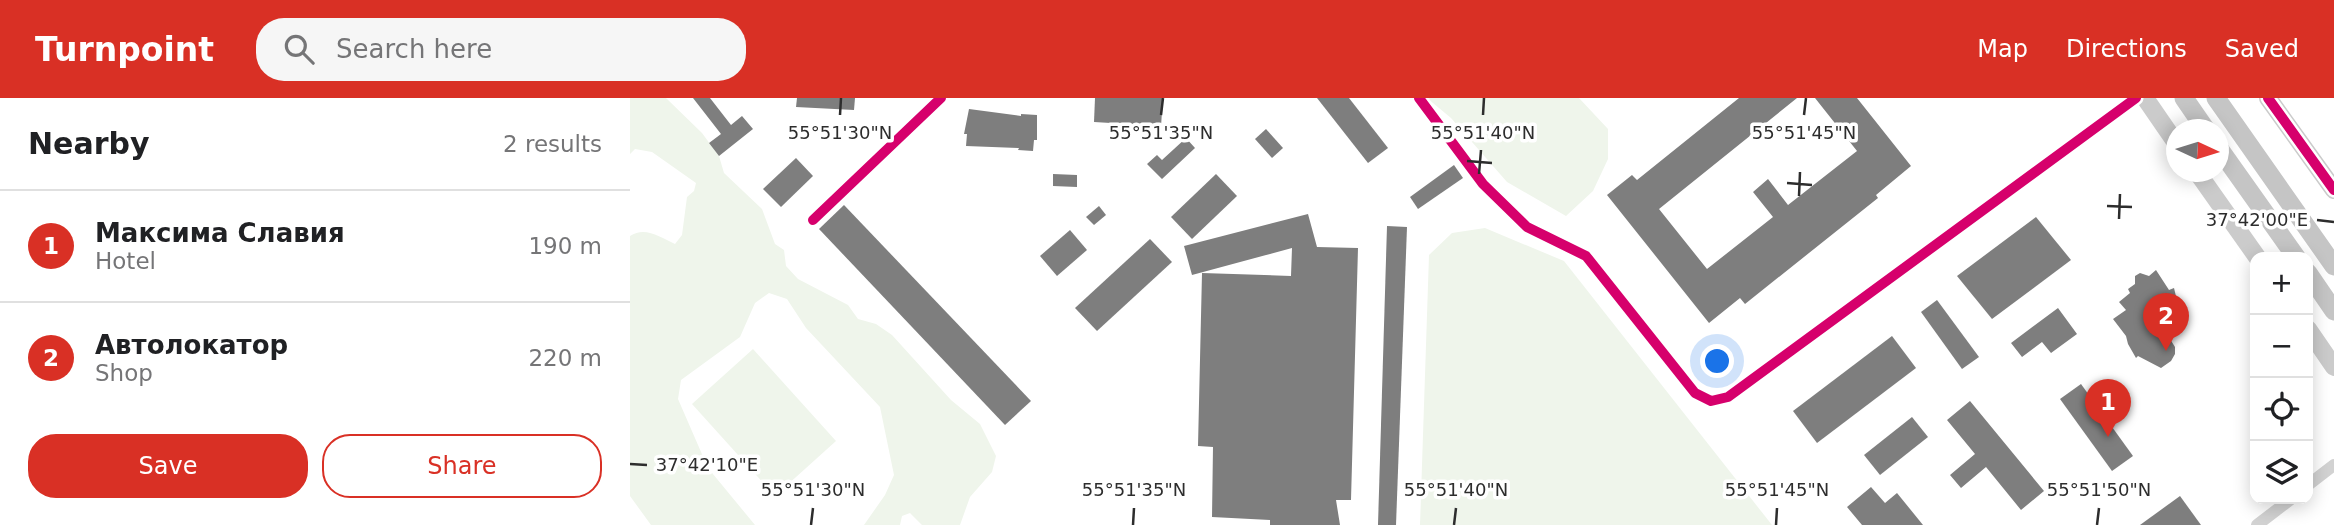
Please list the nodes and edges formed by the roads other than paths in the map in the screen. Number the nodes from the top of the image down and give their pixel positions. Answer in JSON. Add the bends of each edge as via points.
{"nodes":[{"id":1,"x":941,"y":98,"type":"edge"},
{"id":2,"x":1419,"y":98,"type":"edge"},
{"id":3,"x":2136,"y":98,"type":"edge"},
{"id":4,"x":2145,"y":98,"type":"edge"},
{"id":5,"x":2184,"y":98,"type":"edge"},
{"id":6,"x":2216,"y":98,"type":"edge"},
{"id":7,"x":2268,"y":98,"type":"edge"},
{"id":8,"x":2198,"y":119,"type":"edge"},
{"id":9,"x":2166,"y":128,"type":"edge"},
{"id":10,"x":2229,"y":163,"type":"edge"},
{"id":11,"x":2204,"y":182,"type":"edge"},
{"id":12,"x":2334,"y":190,"type":"edge"},
{"id":13,"x":813,"y":220,"type":"dead end"},
{"id":14,"x":2253,"y":252,"type":"edge"},
{"id":15,"x":2292,"y":252,"type":"edge"},
{"id":16,"x":2334,"y":266,"type":"edge"},
{"id":17,"x":2313,"y":280,"type":"edge"},
{"id":18,"x":2334,"y":311,"type":"edge"},
{"id":19,"x":2313,"y":336,"type":"edge"},
{"id":20,"x":2334,"y":367,"type":"edge"},
{"id":21,"x":2334,"y":465,"type":"edge"},
{"id":22,"x":2313,"y":481,"type":"edge"},
{"id":23,"x":2284,"y":504,"type":"edge"},
{"id":24,"x":2257,"y":525,"type":"edge"}],
"edges":[{"from":1,"to":13,"type":"street"},
{"from":2,"to":3,"type":"street","via":[[1483,184],[1527,227],[1587,256],[1695,393],[1711,401],[1728,397]]},
{"from":4,"to":9,"type":"street"},
{"from":5,"to":8,"type":"main road"},
{"from":6,"to":16,"type":"main road"},
{"from":7,"to":12,"type":"street"},
{"from":10,"to":15,"type":"main road"},
{"from":11,"to":14,"type":"street"},
{"from":17,"to":18,"type":"main road"},
{"from":19,"to":20,"type":"street"},
{"from":21,"to":22,"type":"street"},
{"from":23,"to":24,"type":"street"}]}
